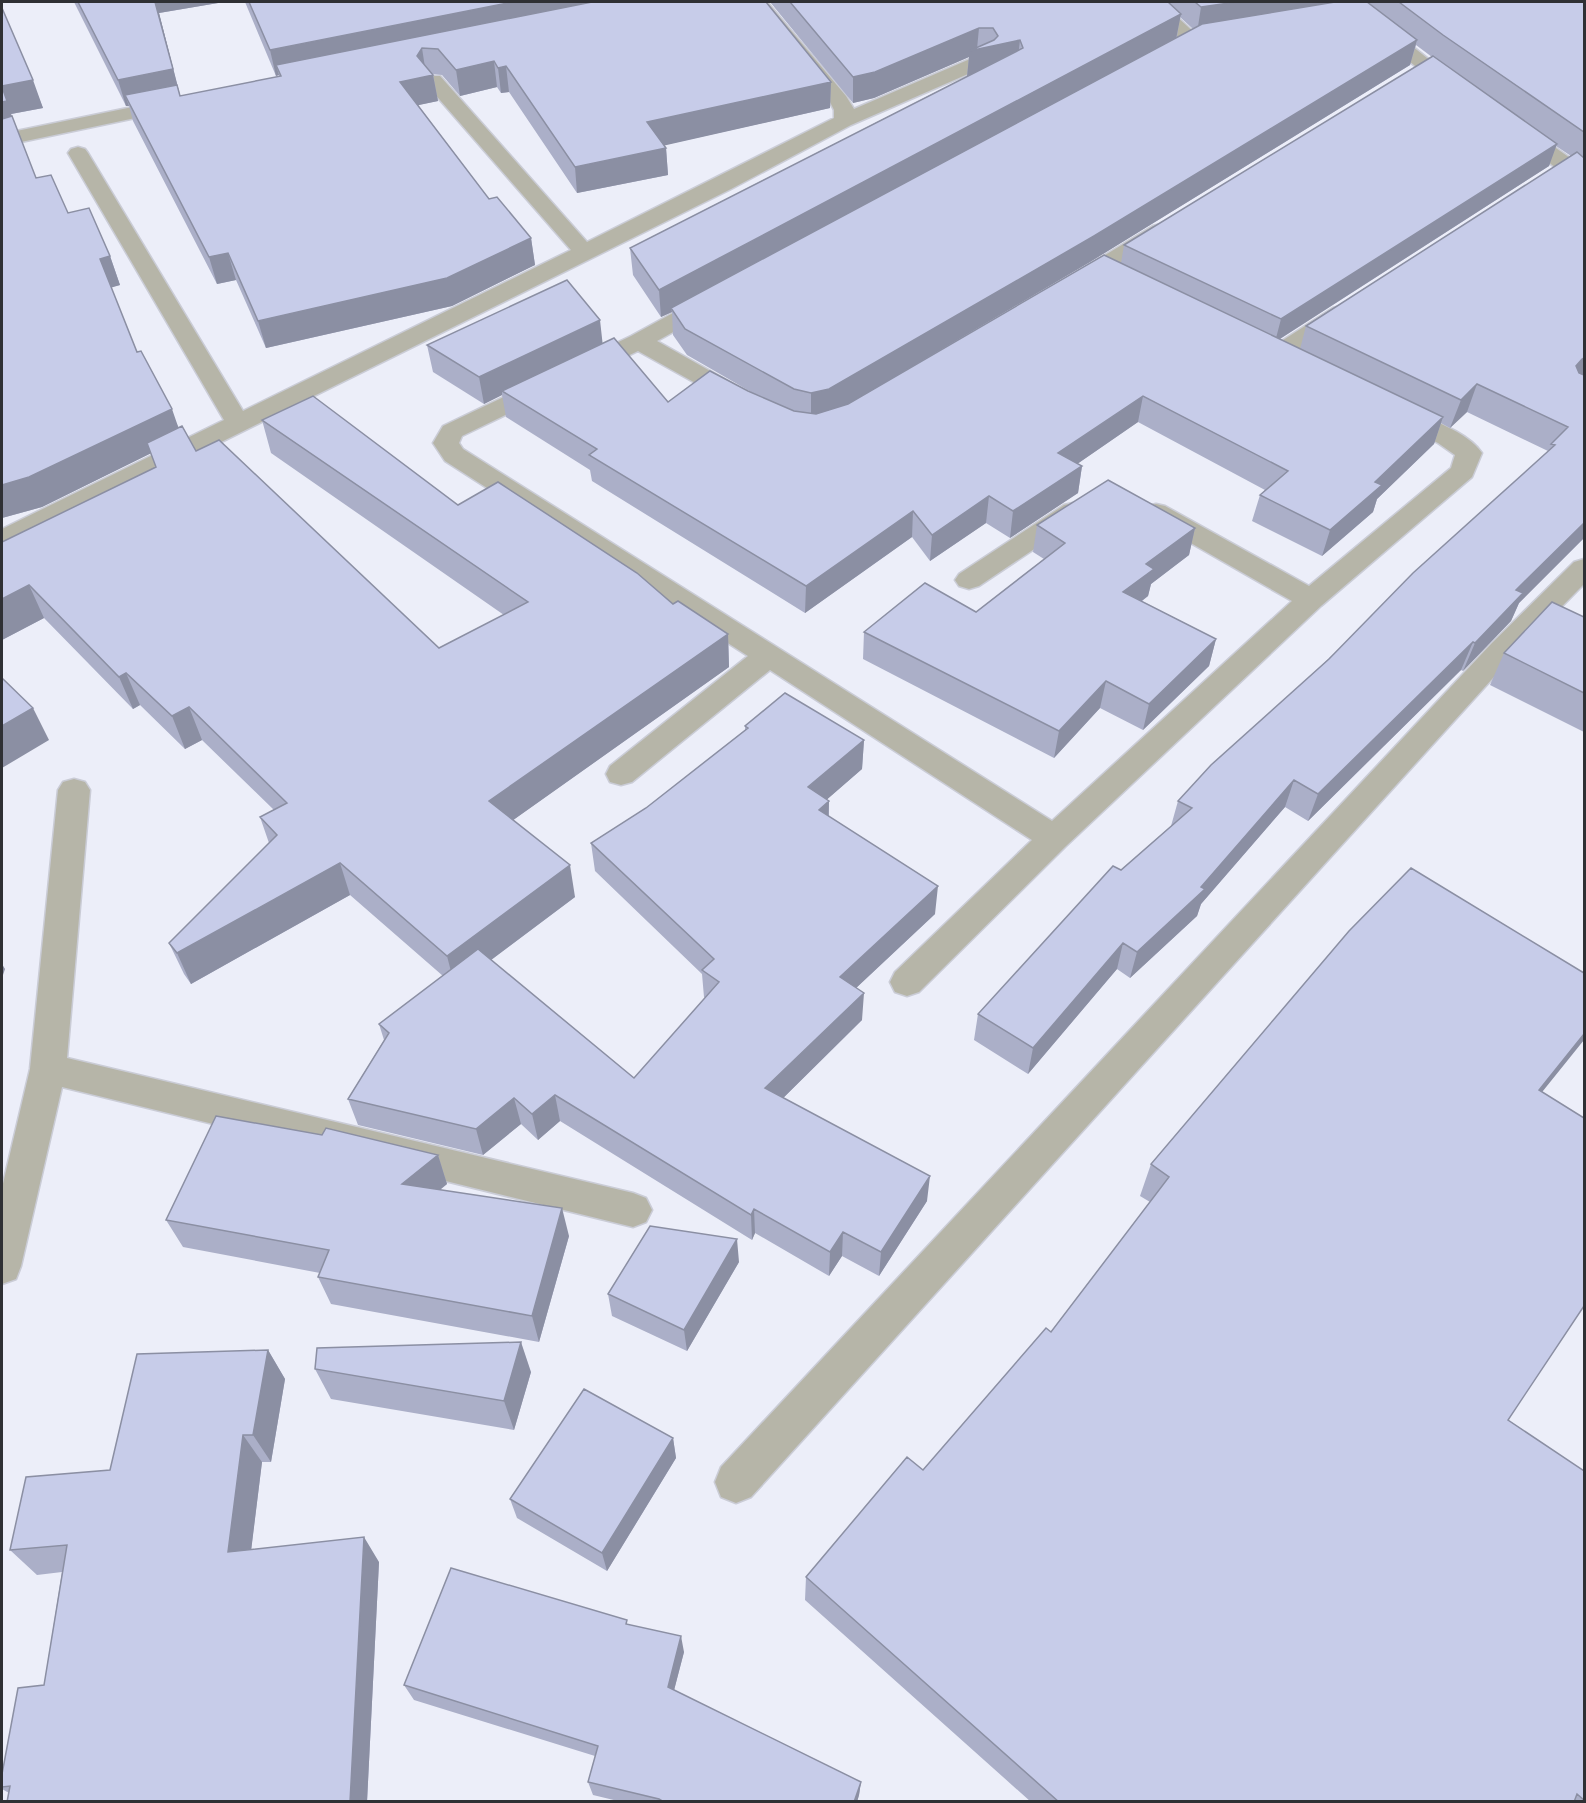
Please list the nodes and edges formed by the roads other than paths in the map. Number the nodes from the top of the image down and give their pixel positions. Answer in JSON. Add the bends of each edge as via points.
{"nodes":[{"id":1,"x":758,"y":2,"type":"edge"},
{"id":2,"x":1151,"y":2,"type":"edge"},
{"id":3,"x":1348,"y":10,"type":"edge"},
{"id":4,"x":1215,"y":37,"type":"edge"},
{"id":5,"x":1192,"y":40,"type":"junction"},
{"id":6,"x":984,"y":60,"type":"edge"},
{"id":7,"x":1427,"y":66,"type":"junction"},
{"id":8,"x":1140,"y":69,"type":"edge"},
{"id":9,"x":1407,"y":79,"type":"edge"},
{"id":10,"x":1446,"y":79,"type":"edge"},
{"id":11,"x":433,"y":81,"type":"dead end"},
{"id":12,"x":200,"y":99,"type":"edge"},
{"id":13,"x":1501,"y":118,"type":"edge"},
{"id":14,"x":844,"y":121,"type":"junction"},
{"id":15,"x":2,"y":141,"type":"edge"},
{"id":16,"x":78,"y":153,"type":"dead end"},
{"id":17,"x":1576,"y":172,"type":"edge"},
{"id":18,"x":1548,"y":179,"type":"edge"},
{"id":19,"x":1179,"y":220,"type":"edge"},
{"id":20,"x":584,"y":252,"type":"junction"},
{"id":21,"x":1099,"y":269,"type":"junction"},
{"id":22,"x":1130,"y":284,"type":"edge"},
{"id":23,"x":733,"y":290,"type":"edge"},
{"id":24,"x":1059,"y":293,"type":"edge"},
{"id":25,"x":1362,"y":299,"type":"edge"},
{"id":26,"x":639,"y":341,"type":"junction"},
{"id":27,"x":1275,"y":356,"type":"edge"},
{"id":28,"x":1372,"y":402,"type":"edge"},
{"id":29,"x":764,"y":411,"type":"edge"},
{"id":30,"x":238,"y":423,"type":"junction"},
{"id":31,"x":1098,"y":498,"type":"edge"},
{"id":32,"x":1131,"y":500,"type":"edge"},
{"id":33,"x":2,"y":540,"type":"edge"},
{"id":34,"x":1584,"y":568,"type":"edge"},
{"id":35,"x":969,"y":580,"type":"dead end"},
{"id":36,"x":1311,"y":599,"type":"junction"},
{"id":37,"x":768,"y":656,"type":"junction"},
{"id":38,"x":621,"y":774,"type":"dead end"},
{"id":39,"x":74,"y":790,"type":"dead end"},
{"id":40,"x":1054,"y":838,"type":"junction"},
{"id":41,"x":906,"y":982,"type":"dead end"},
{"id":42,"x":48,"y":1069,"type":"junction"},
{"id":43,"x":633,"y":1210,"type":"dead end"},
{"id":44,"x":2,"y":1266,"type":"edge"},
{"id":45,"x":736,"y":1482,"type":"dead end"}],
"edges":[{"from":1,"to":14,"type":"street","via":[[839,100]]},
{"from":2,"to":5,"type":"street"},
{"from":3,"to":7,"type":"street"},
{"from":4,"to":5,"type":"street"},
{"from":5,"to":8,"type":"street"},
{"from":6,"to":14,"type":"street"},
{"from":7,"to":9,"type":"street"},
{"from":7,"to":10,"type":"street"},
{"from":11,"to":20,"type":"street"},
{"from":12,"to":15,"type":"street"},
{"from":13,"to":17,"type":"street"},
{"from":14,"to":20,"type":"street"},
{"from":16,"to":30,"type":"street"},
{"from":17,"to":18,"type":"street"},
{"from":19,"to":21,"type":"street"},
{"from":20,"to":30,"type":"street"},
{"from":21,"to":22,"type":"street"},
{"from":21,"to":24,"type":"street"},
{"from":23,"to":26,"type":"street"},
{"from":25,"to":27,"type":"street"},
{"from":26,"to":29,"type":"street"},
{"from":26,"to":37,"type":"street","via":[[452,431],[446,443],[454,454]]},
{"from":28,"to":36,"type":"street","via":[[1448,438],[1469,453],[1463,471]]},
{"from":30,"to":33,"type":"street"},
{"from":31,"to":35,"type":"street","via":[[1089,500]]},
{"from":32,"to":36,"type":"street"},
{"from":34,"to":45,"type":"street","via":[[1494,659]]},
{"from":36,"to":40,"type":"street"},
{"from":37,"to":38,"type":"street"},
{"from":37,"to":40,"type":"street"},
{"from":39,"to":42,"type":"street"},
{"from":40,"to":41,"type":"street"},
{"from":42,"to":43,"type":"street"},
{"from":42,"to":44,"type":"street"}]}
